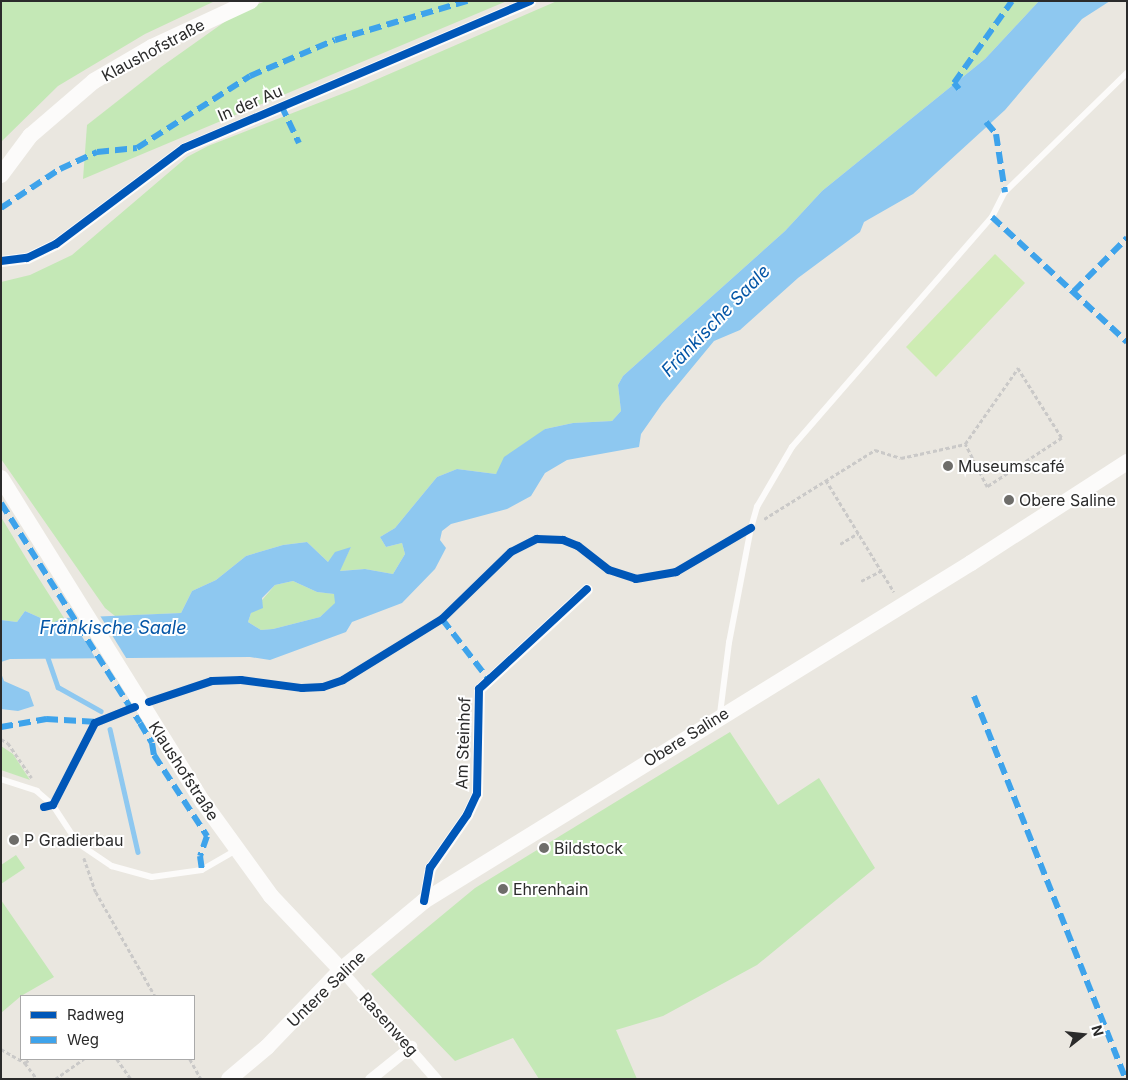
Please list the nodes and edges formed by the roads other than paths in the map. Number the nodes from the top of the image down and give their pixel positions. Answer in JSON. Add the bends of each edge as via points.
{"nodes":[{"id":1,"x":251,"y":1,"type":"edge"},
{"id":2,"x":530,"y":1,"type":"edge"},
{"id":3,"x":1127,"y":73,"type":"edge"},
{"id":4,"x":1,"y":175,"type":"edge"},
{"id":5,"x":1,"y":261,"type":"edge"},
{"id":6,"x":1127,"y":462,"type":"edge"},
{"id":7,"x":1,"y":478,"type":"edge"},
{"id":8,"x":587,"y":589,"type":"dead end"},
{"id":9,"x":720,"y":716,"type":"junction"},
{"id":10,"x":1,"y":779,"type":"edge"},
{"id":11,"x":236,"y":850,"type":"junction"},
{"id":12,"x":424,"y":901,"type":"junction"},
{"id":13,"x":341,"y":970,"type":"junction"},
{"id":14,"x":410,"y":1046,"type":"junction"},
{"id":15,"x":229,"y":1079,"type":"edge"},
{"id":16,"x":370,"y":1079,"type":"edge"},
{"id":17,"x":436,"y":1079,"type":"edge"}],
"edges":[{"from":1,"to":4,"type":"main road","name":"Klaushofstraße","via":[[152,47],[94,81],[30,136]]},
{"from":2,"to":5,"type":"street","name":"In der Au","via":[[184,148],[56,244],[27,258]]},
{"from":3,"to":9,"type":"lane","via":[[1005,192],[992,217],[794,444],[757,507],[750,528],[729,643]]},
{"from":6,"to":9,"type":"main road","name":"Obere Saline"},
{"from":7,"to":11,"type":"main road","name":"Klaushofstraße","via":[[153,724]]},
{"from":8,"to":12,"type":"street","name":"Am Steinhof","via":[[479,689],[476,794],[467,815],[430,868]]},
{"from":9,"to":12,"type":"main road","name":"Obere Saline"},
{"from":10,"to":11,"type":"lane","via":[[37,791],[53,804],[78,843],[112,866],[152,877],[202,870]]},
{"from":11,"to":13,"type":"main road","name":"Klaushofstraße","via":[[271,896]]},
{"from":12,"to":13,"type":"main road","name":"Untere Saline"},
{"from":13,"to":14,"type":"street","name":"Rasenweg"},
{"from":13,"to":15,"type":"main road","name":"Untere Saline","via":[[267,1047]]},
{"from":14,"to":16,"type":"street"},
{"from":14,"to":17,"type":"street","name":"Rasenweg"}]}
